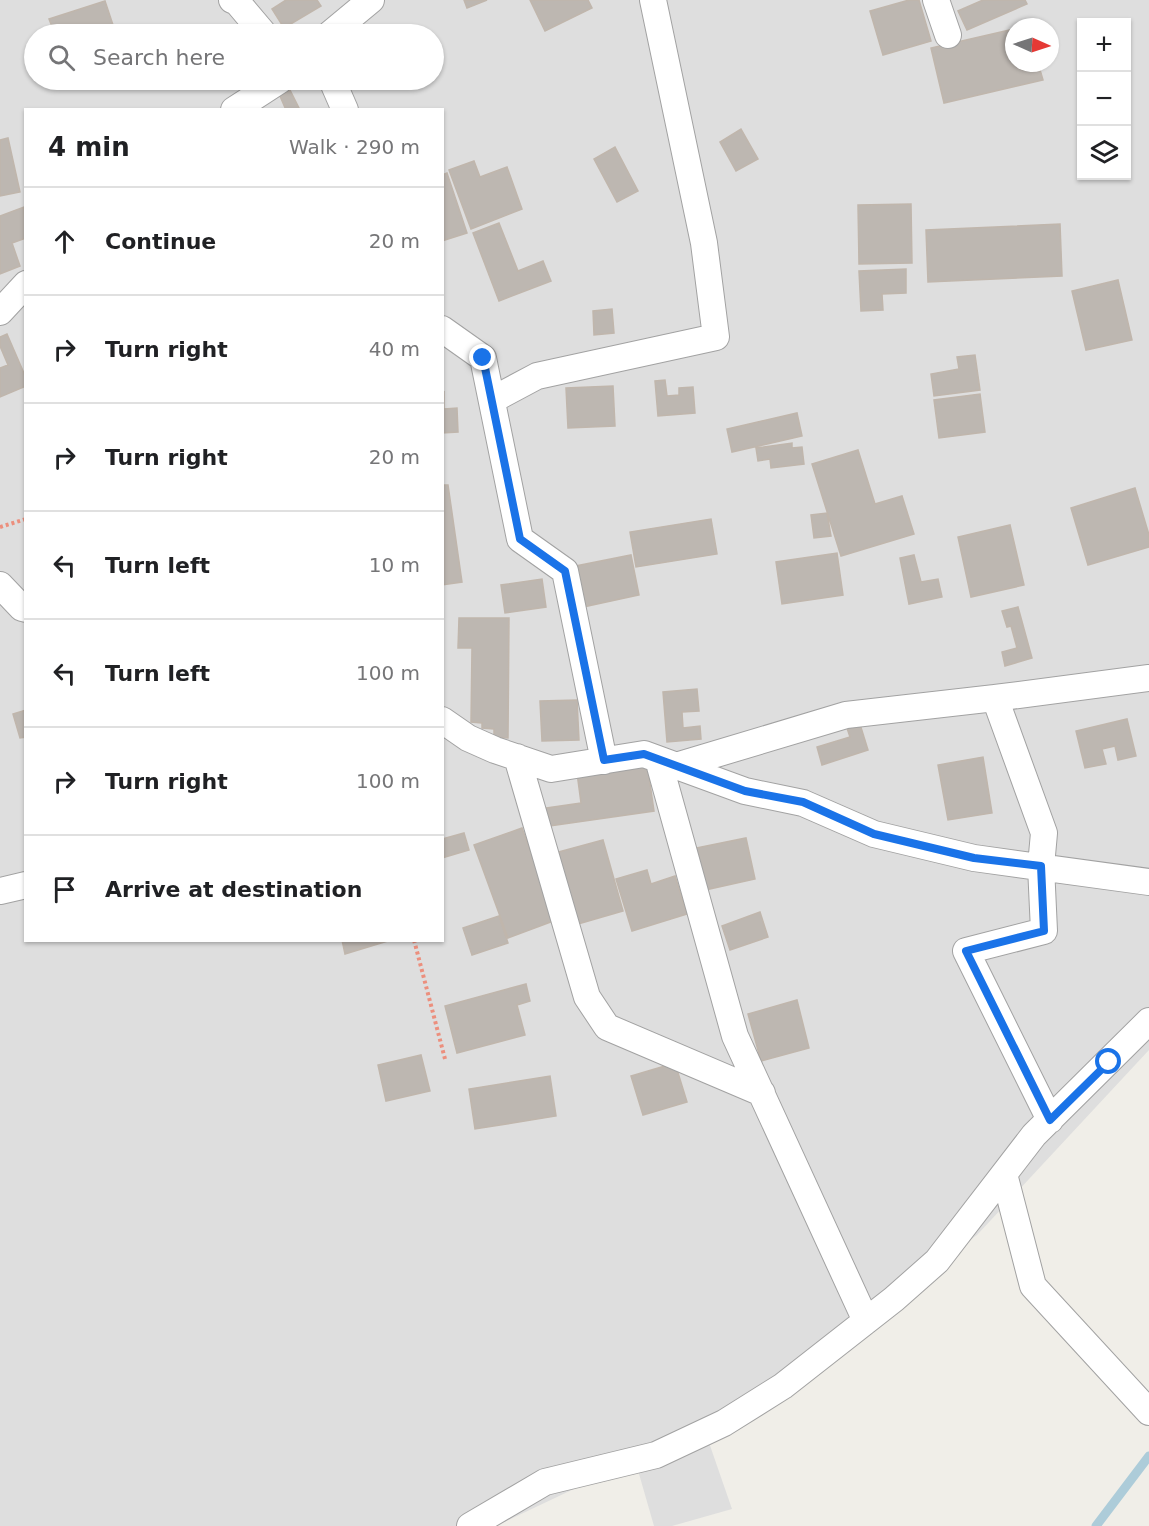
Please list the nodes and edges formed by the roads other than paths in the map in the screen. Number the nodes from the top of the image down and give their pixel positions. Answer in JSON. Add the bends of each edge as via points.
{"nodes":[{"id":1,"x":653,"y":0,"type":"edge"},
{"id":2,"x":936,"y":0,"type":"edge"},
{"id":3,"x":235,"y":1,"type":"edge"},
{"id":4,"x":360,"y":4,"type":"edge"},
{"id":5,"x":255,"y":24,"type":"edge"},
{"id":6,"x":340,"y":24,"type":"edge"},
{"id":7,"x":948,"y":35,"type":"dead end"},
{"id":8,"x":265,"y":90,"type":"edge"},
{"id":9,"x":336,"y":90,"type":"edge"},
{"id":10,"x":237,"y":108,"type":"edge"},
{"id":11,"x":344,"y":108,"type":"edge"},
{"id":12,"x":24,"y":286,"type":"edge"},
{"id":13,"x":0,"y":312,"type":"edge"},
{"id":14,"x":444,"y":330,"type":"edge"},
{"id":15,"x":492,"y":400,"type":"junction"},
{"id":16,"x":0,"y":585,"type":"edge"},
{"id":17,"x":24,"y":608,"type":"edge"},
{"id":18,"x":1149,"y":678,"type":"edge"},
{"id":19,"x":995,"y":698,"type":"junction"},
{"id":20,"x":444,"y":721,"type":"edge"},
{"id":21,"x":517,"y":758,"type":"junction"},
{"id":22,"x":604,"y":760,"type":"junction"},
{"id":23,"x":667,"y":762,"type":"junction"},
{"id":24,"x":1041,"y":866,"type":"junction"},
{"id":25,"x":1149,"y":882,"type":"edge"},
{"id":26,"x":24,"y":885,"type":"edge"},
{"id":27,"x":0,"y":891,"type":"edge"},
{"id":28,"x":1149,"y":1021,"type":"edge"},
{"id":29,"x":762,"y":1093,"type":"junction"},
{"id":30,"x":1050,"y":1120,"type":"junction"},
{"id":31,"x":1004,"y":1174,"type":"junction"},
{"id":32,"x":866,"y":1321,"type":"junction"},
{"id":33,"x":1149,"y":1412,"type":"edge"},
{"id":34,"x":470,"y":1526,"type":"edge"}],
"edges":[{"from":1,"to":15,"type":"street","via":[[704,243],[716,337],[537,376]]},
{"from":2,"to":7,"type":"street"},
{"from":3,"to":5,"type":"street"},
{"from":4,"to":6,"type":"street"},
{"from":8,"to":10,"type":"street"},
{"from":9,"to":11,"type":"street"},
{"from":12,"to":13,"type":"street"},
{"from":14,"to":15,"type":"street","via":[[483,358]]},
{"from":15,"to":22,"type":"street","via":[[520,539],[565,571]]},
{"from":16,"to":17,"type":"street"},
{"from":18,"to":19,"type":"street"},
{"from":19,"to":23,"type":"street","via":[[846,715]]},
{"from":19,"to":24,"type":"street","via":[[1044,833]]},
{"from":20,"to":21,"type":"street","via":[[468,738]]},
{"from":21,"to":22,"type":"street","via":[[551,769]]},
{"from":21,"to":29,"type":"street","via":[[587,997],[607,1027]]},
{"from":22,"to":23,"type":"street","via":[[644,754]]},
{"from":23,"to":24,"type":"street","via":[[745,791],[803,802],[874,834],[974,858]]},
{"from":23,"to":29,"type":"street","via":[[735,1036]]},
{"from":24,"to":25,"type":"street"},
{"from":24,"to":30,"type":"street","via":[[1044,931],[966,951]]},
{"from":26,"to":27,"type":"street"},
{"from":28,"to":30,"type":"street"},
{"from":29,"to":32,"type":"street"},
{"from":30,"to":31,"type":"street"},
{"from":31,"to":32,"type":"street","via":[[937,1261]]},
{"from":31,"to":33,"type":"street","via":[[1033,1286]]},
{"from":32,"to":34,"type":"street","via":[[783,1386],[724,1423],[656,1455],[545,1482]]}]}
